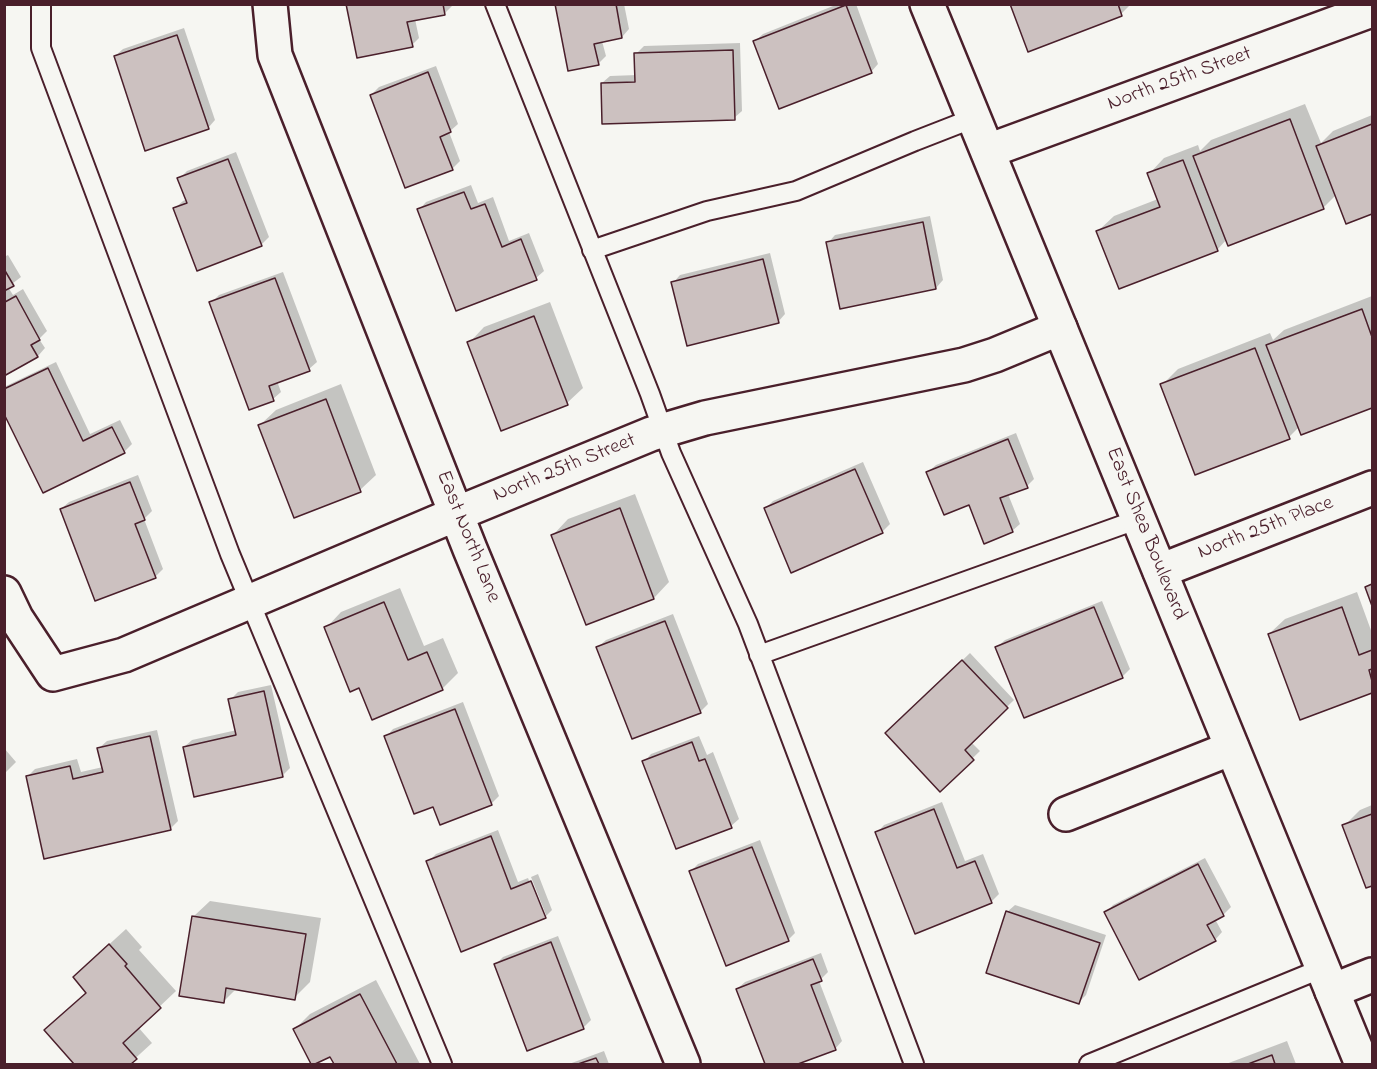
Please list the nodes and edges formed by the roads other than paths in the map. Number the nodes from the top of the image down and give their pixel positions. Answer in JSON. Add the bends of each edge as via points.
{"nodes":[{"id":1,"x":41,"y":4,"type":"edge"},
{"id":2,"x":270,"y":4,"type":"edge"},
{"id":3,"x":495,"y":4,"type":"edge"},
{"id":4,"x":927,"y":4,"type":"edge"},
{"id":5,"x":1372,"y":11,"type":"edge"},
{"id":6,"x":974,"y":118,"type":"junction"},
{"id":7,"x":988,"y":151,"type":"junction"},
{"id":8,"x":592,"y":250,"type":"junction"},
{"id":9,"x":1060,"y":328,"type":"junction"},
{"id":10,"x":663,"y":430,"type":"junction"},
{"id":11,"x":1372,"y":488,"type":"edge"},
{"id":12,"x":456,"y":514,"type":"junction"},
{"id":13,"x":1139,"y":519,"type":"junction"},
{"id":14,"x":1160,"y":571,"type":"junction"},
{"id":15,"x":4,"y":593,"type":"edge"},
{"id":16,"x":250,"y":602,"type":"junction"},
{"id":17,"x":759,"y":655,"type":"junction"},
{"id":18,"x":1232,"y":748,"type":"junction"},
{"id":19,"x":1066,"y":814,"type":"dead end"},
{"id":20,"x":1372,"y":975,"type":"edge"},
{"id":21,"x":1328,"y":980,"type":"junction"},
{"id":22,"x":442,"y":1065,"type":"edge"},
{"id":23,"x":683,"y":1065,"type":"edge"},
{"id":24,"x":914,"y":1065,"type":"edge"},
{"id":25,"x":1089,"y":1065,"type":"edge"},
{"id":26,"x":1362,"y":1065,"type":"edge"}],
"edges":[{"from":1,"to":16,"type":"lane","via":[[41,48]]},
{"from":2,"to":12,"type":"street","name":"East North Lane","via":[[275,55]]},
{"from":3,"to":8,"type":"lane"},
{"from":4,"to":6,"type":"street","name":"East Shea Boulevard"},
{"from":5,"to":7,"type":"street","name":"North 25th Street"},
{"from":6,"to":7,"type":"street","name":"East Shea Boulevard"},
{"from":6,"to":8,"type":"lane","via":[[796,191],[707,211]]},
{"from":7,"to":9,"type":"street","name":"East Shea Boulevard"},
{"from":8,"to":10,"type":"lane"},
{"from":9,"to":10,"type":"street","name":"North 25th Street","via":[[964,365],[705,417]]},
{"from":9,"to":13,"type":"street","name":"East Shea Boulevard"},
{"from":10,"to":12,"type":"street","name":"North 25th Street"},
{"from":10,"to":17,"type":"lane"},
{"from":11,"to":14,"type":"street","name":"North 25th Place"},
{"from":12,"to":16,"type":"street","name":"North 25th Street"},
{"from":12,"to":23,"type":"street","name":"East North Lane"},
{"from":13,"to":14,"type":"street","name":"East Shea Boulevard"},
{"from":13,"to":17,"type":"lane"},
{"from":14,"to":18,"type":"street","name":"East Shea Boulevard"},
{"from":15,"to":16,"type":"street","name":"North 25th Street","via":[[53,674],[124,655]]},
{"from":16,"to":22,"type":"lane"},
{"from":17,"to":24,"type":"lane"},
{"from":18,"to":19,"type":"street"},
{"from":18,"to":21,"type":"street","name":"East Shea Boulevard"},
{"from":20,"to":21,"type":"street"},
{"from":21,"to":25,"type":"lane"},
{"from":21,"to":26,"type":"street","name":"East Shea Boulevard"}]}
